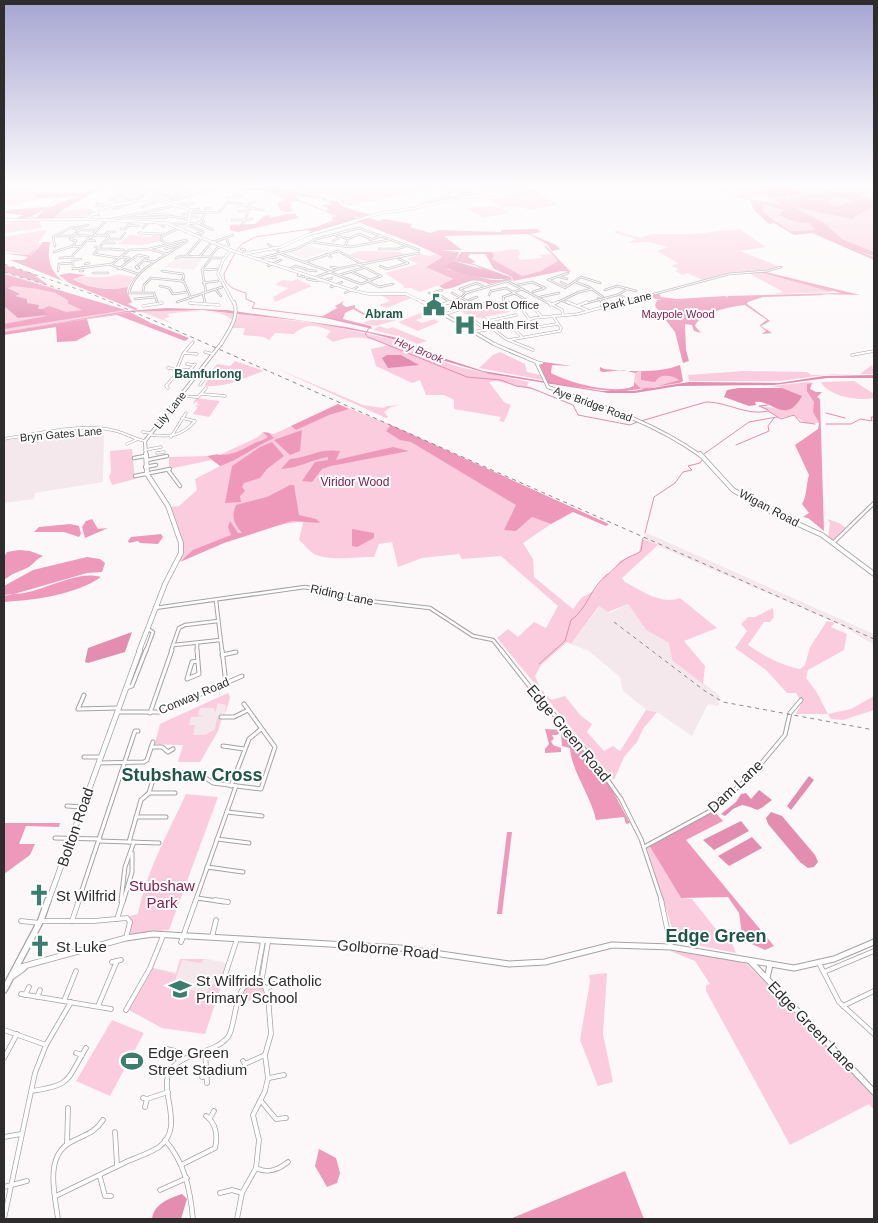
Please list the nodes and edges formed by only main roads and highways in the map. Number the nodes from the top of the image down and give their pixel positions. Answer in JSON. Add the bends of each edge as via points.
{"nodes":[{"id":1,"x":216,"y":242,"type":"edge"},
{"id":2,"x":291,"y":242,"type":"edge"},
{"id":3,"x":234,"y":251,"type":"junction"},
{"id":4,"x":243,"y":254,"type":"junction"},
{"id":5,"x":221,"y":344,"type":"joint"},
{"id":6,"x":216,"y":350,"type":"joint"},
{"id":7,"x":537,"y":363,"type":"joint"},
{"id":8,"x":545,"y":383,"type":"joint"},
{"id":9,"x":643,"y":422,"type":"joint"},
{"id":10,"x":145,"y":441,"type":"joint"},
{"id":11,"x":874,"y":574,"type":"edge"},
{"id":12,"x":155,"y":608,"type":"joint"},
{"id":13,"x":874,"y":942,"type":"edge"},
{"id":14,"x":750,"y":961,"type":"junction"},
{"id":15,"x":770,"y":965,"type":"junction"},
{"id":16,"x":27,"y":966,"type":"junction"},
{"id":17,"x":17,"y":968,"type":"junction"},
{"id":18,"x":767,"y":979,"type":"junction"},
{"id":19,"x":7,"y":981,"type":"edge"},
{"id":20,"x":4,"y":990,"type":"edge"},
{"id":21,"x":874,"y":1092,"type":"edge"}],
"edges":[{"from":1,"to":3,"type":"main road"},
{"from":2,"to":4,"type":"main road","via":[[274,249]]},
{"from":3,"to":4,"type":"main road"},
{"from":3,"to":5,"type":"main road","name":"Lily Lane","via":[[218,269],[218,281],[236,312]]},
{"from":4,"to":7,"type":"main road","via":[[351,290],[405,294],[433,307],[472,332]]},
{"from":5,"to":6,"type":"main road","name":"Lily Lane","bridge":true},
{"from":6,"to":10,"type":"main road","name":"Lily Lane"},
{"from":7,"to":8,"type":"main road"},
{"from":8,"to":9,"type":"main road","name":"Aye Bridge Road"},
{"from":9,"to":11,"type":"main road","name":"Wigan Road","via":[[699,453],[728,486],[740,494],[833,543]]},
{"from":10,"to":12,"type":"main road","name":"Bolton Road","via":[[147,474],[168,506],[182,548]]},
{"from":12,"to":17,"type":"main road","name":"Bolton Road","via":[[40,922]]},
{"from":13,"to":15,"type":"main road","name":"Golborne Road","via":[[819,963],[794,968]]},
{"from":14,"to":15,"type":"main road","name":"Golborne Road"},
{"from":14,"to":16,"type":"main road","name":"Golborne Road","via":[[672,947],[612,945],[545,962],[509,964],[407,949],[164,934],[126,938]]},
{"from":14,"to":18,"type":"main road","name":"Edge Green Lane"},
{"from":15,"to":18,"type":"main road"},
{"from":16,"to":17,"type":"main road","name":"Golborne Road"},
{"from":16,"to":19,"type":"main road","name":"Golborne Road"},
{"from":17,"to":19,"type":"main road","name":"Bolton Road"},
{"from":18,"to":21,"type":"main road","name":"Edge Green Lane"},
{"from":19,"to":20,"type":"main road","name":"Bolton Road"}]}
